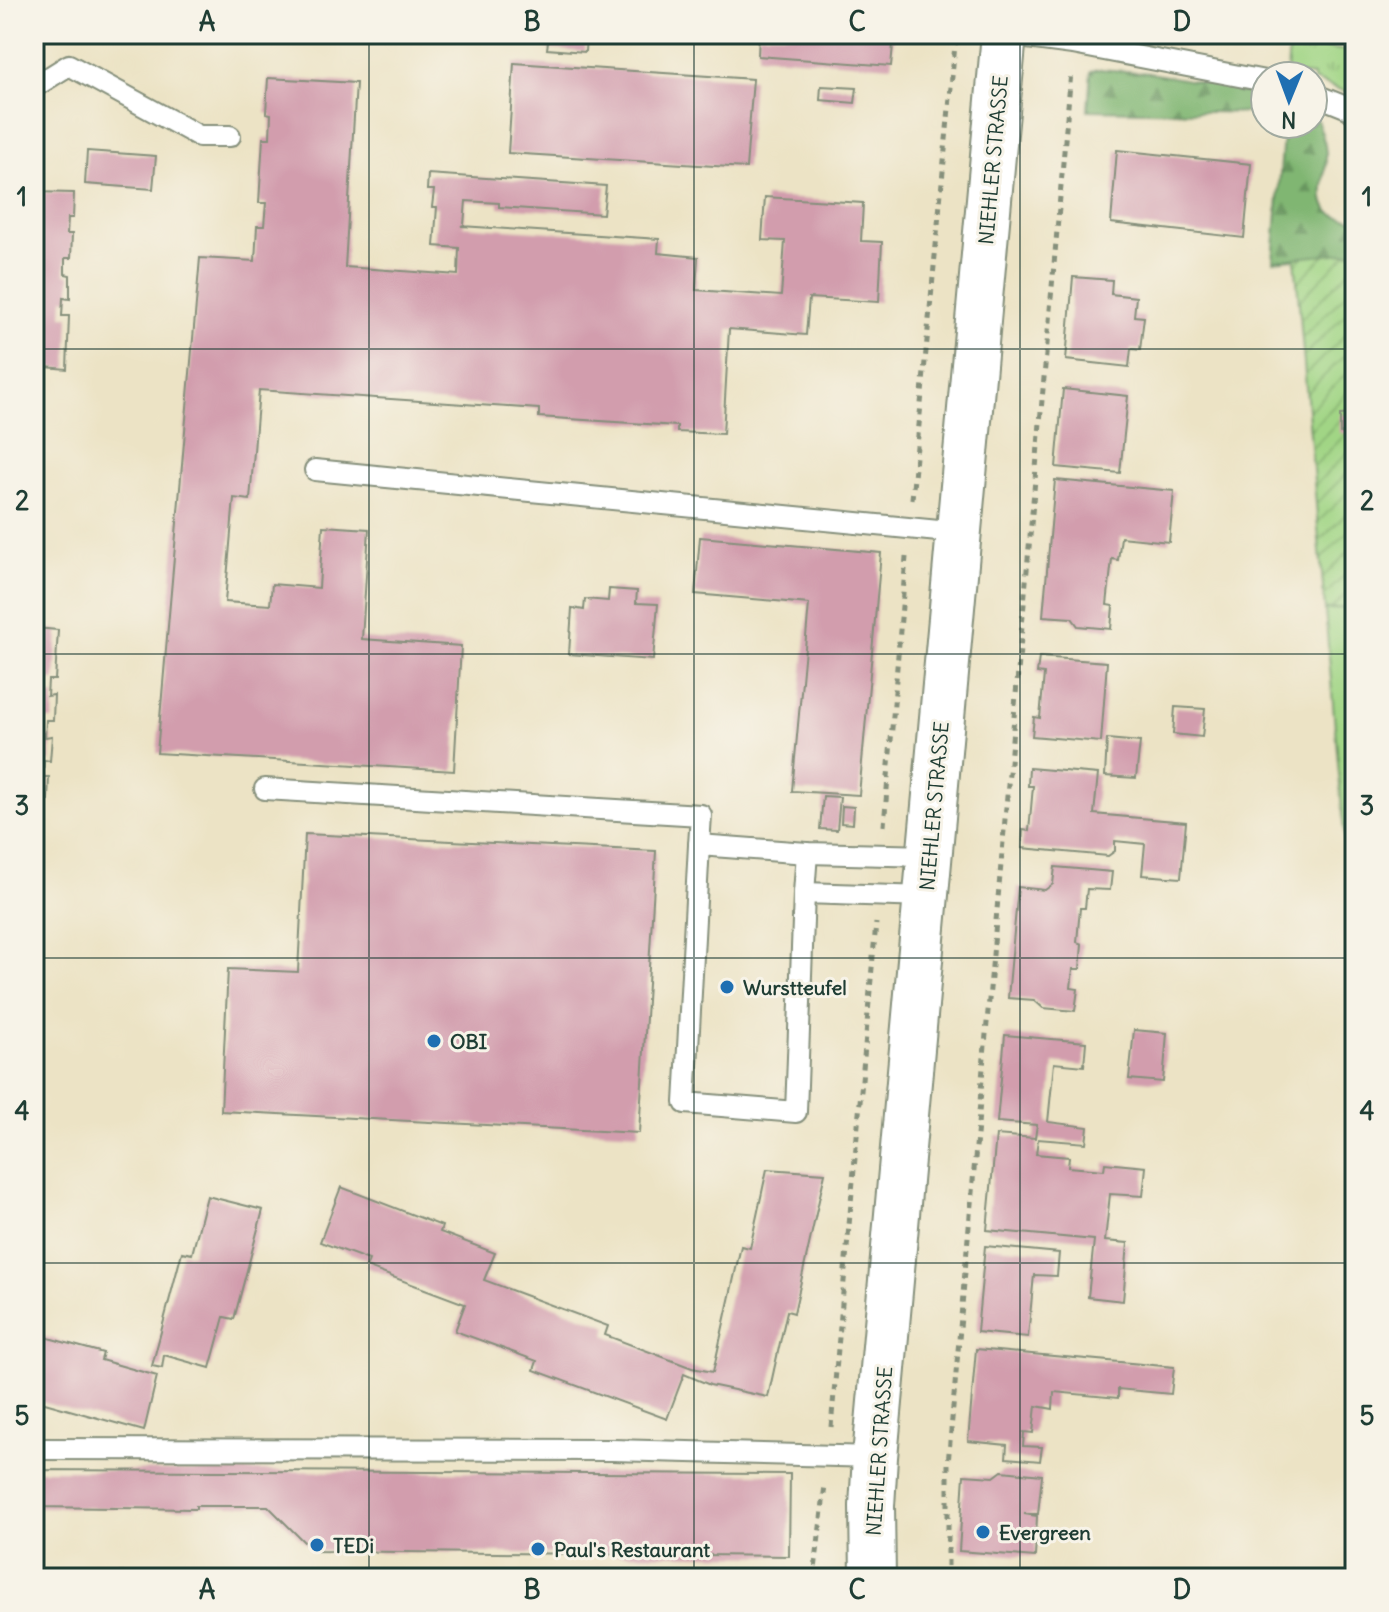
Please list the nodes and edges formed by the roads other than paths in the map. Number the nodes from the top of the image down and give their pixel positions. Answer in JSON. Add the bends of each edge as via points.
{"nodes":[{"id":1,"x":1004,"y":34,"type":"edge"},
{"id":2,"x":1249,"y":78,"type":"edge"},
{"id":3,"x":34,"y":87,"type":"edge"},
{"id":4,"x":1329,"y":100,"type":"edge"},
{"id":5,"x":1355,"y":114,"type":"edge"},
{"id":6,"x":230,"y":136,"type":"dead end"},
{"id":7,"x":315,"y":470,"type":"dead end"},
{"id":8,"x":959,"y":533,"type":"junction"},
{"id":9,"x":265,"y":789,"type":"dead end"},
{"id":10,"x":699,"y":845,"type":"junction"},
{"id":11,"x":807,"y":853,"type":"junction"},
{"id":12,"x":928,"y":876,"type":"junction"},
{"id":13,"x":804,"y":893,"type":"junction"},
{"id":14,"x":34,"y":1449,"type":"edge"},
{"id":15,"x":875,"y":1457,"type":"junction"},
{"id":16,"x":873,"y":1578,"type":"edge"}],
"edges":[{"from":1,"to":2,"type":"lane"},
{"from":1,"to":8,"type":"street","name":"NIEHLER STRASSE"},
{"from":3,"to":6,"type":"lane","via":[[69,65],[199,136]]},
{"from":4,"to":5,"type":"lane"},
{"from":7,"to":8,"type":"lane"},
{"from":8,"to":12,"type":"street","name":"NIEHLER STRASSE"},
{"from":9,"to":10,"type":"lane","via":[[701,815]]},
{"from":10,"to":11,"type":"lane"},
{"from":10,"to":13,"type":"lane","via":[[685,1103],[796,1112]]},
{"from":11,"to":12,"type":"lane","via":[[882,855]]},
{"from":11,"to":13,"type":"lane"},
{"from":12,"to":13,"type":"lane","via":[[879,896]]},
{"from":12,"to":15,"type":"street","name":"NIEHLER STRASSE"},
{"from":14,"to":15,"type":"lane","via":[[612,1450]]},
{"from":15,"to":16,"type":"street","name":"NIEHLER STRASSE"}]}
